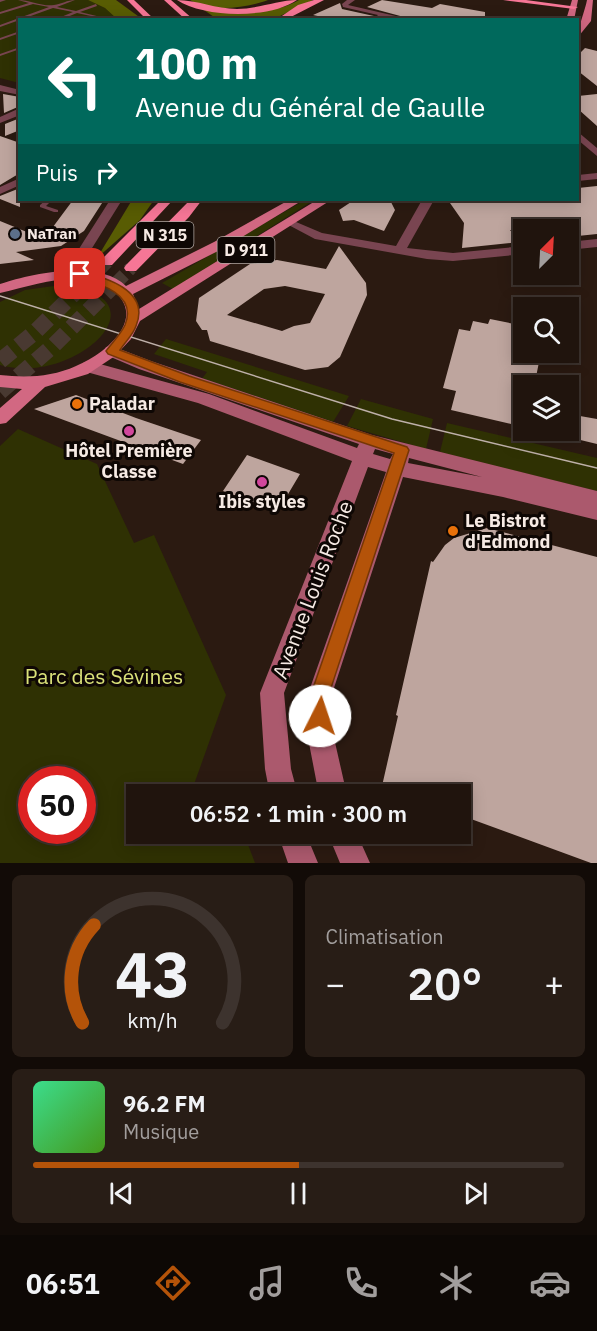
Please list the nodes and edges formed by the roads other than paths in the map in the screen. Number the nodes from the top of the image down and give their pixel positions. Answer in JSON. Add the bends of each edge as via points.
{"nodes":[{"id":1,"x":20,"y":0,"type":"edge"},
{"id":2,"x":41,"y":0,"type":"edge"},
{"id":3,"x":73,"y":0,"type":"edge"},
{"id":4,"x":124,"y":0,"type":"edge"},
{"id":5,"x":130,"y":0,"type":"edge"},
{"id":6,"x":166,"y":0,"type":"edge"},
{"id":7,"x":180,"y":0,"type":"edge"},
{"id":8,"x":294,"y":0,"type":"edge"},
{"id":9,"x":321,"y":0,"type":"edge"},
{"id":10,"x":352,"y":0,"type":"edge"},
{"id":11,"x":506,"y":0,"type":"edge"},
{"id":12,"x":541,"y":1,"type":"edge"},
{"id":13,"x":32,"y":3,"type":"junction"},
{"id":14,"x":575,"y":4,"type":"edge"},
{"id":15,"x":96,"y":5,"type":"dead end"},
{"id":16,"x":591,"y":6,"type":"edge"},
{"id":17,"x":54,"y":7,"type":"junction"},
{"id":18,"x":138,"y":8,"type":"junction"},
{"id":19,"x":76,"y":12,"type":"junction"},
{"id":20,"x":0,"y":13,"type":"edge"},
{"id":21,"x":385,"y":15,"type":"junction"},
{"id":22,"x":564,"y":17,"type":"edge"},
{"id":23,"x":23,"y":18,"type":"joint"},
{"id":24,"x":60,"y":18,"type":"edge"},
{"id":25,"x":104,"y":18,"type":"edge"},
{"id":26,"x":150,"y":18,"type":"edge"},
{"id":27,"x":188,"y":18,"type":"edge"},
{"id":28,"x":283,"y":18,"type":"edge"},
{"id":29,"x":379,"y":18,"type":"edge"},
{"id":30,"x":400,"y":18,"type":"edge"},
{"id":31,"x":18,"y":20,"type":"edge"},
{"id":32,"x":0,"y":26,"type":"edge"},
{"id":33,"x":18,"y":33,"type":"edge"},
{"id":34,"x":579,"y":33,"type":"edge"},
{"id":35,"x":0,"y":34,"type":"edge"},
{"id":36,"x":9,"y":36,"type":"junction"},
{"id":37,"x":18,"y":38,"type":"edge"},
{"id":38,"x":0,"y":39,"type":"edge"},
{"id":39,"x":18,"y":49,"type":"edge"},
{"id":40,"x":1,"y":54,"type":"edge"},
{"id":41,"x":0,"y":88,"type":"edge"},
{"id":42,"x":18,"y":92,"type":"edge"},
{"id":43,"x":15,"y":107,"type":"edge"},
{"id":44,"x":0,"y":120,"type":"edge"},
{"id":45,"x":579,"y":136,"type":"edge"},
{"id":46,"x":597,"y":153,"type":"edge"},
{"id":47,"x":597,"y":176,"type":"edge"},
{"id":48,"x":579,"y":178,"type":"edge"},
{"id":49,"x":18,"y":182,"type":"edge"},
{"id":50,"x":0,"y":191,"type":"edge"},
{"id":51,"x":48,"y":201,"type":"edge"},
{"id":52,"x":115,"y":201,"type":"edge"},
{"id":53,"x":166,"y":201,"type":"edge"},
{"id":54,"x":195,"y":201,"type":"edge"},
{"id":55,"x":295,"y":201,"type":"edge"},
{"id":56,"x":323,"y":201,"type":"edge"},
{"id":57,"x":427,"y":201,"type":"edge"},
{"id":58,"x":56,"y":211,"type":"dead end"},
{"id":59,"x":289,"y":222,"type":"junction"},
{"id":60,"x":597,"y":243,"type":"edge"},
{"id":61,"x":579,"y":245,"type":"edge"},
{"id":62,"x":400,"y":250,"type":"junction"},
{"id":63,"x":513,"y":251,"type":"edge"},
{"id":64,"x":107,"y":262,"type":"tunnel mouth"},
{"id":65,"x":131,"y":268,"type":"tunnel mouth"},
{"id":66,"x":69,"y":274,"type":"junction"},
{"id":67,"x":0,"y":289,"type":"edge"},
{"id":68,"x":124,"y":293,"type":"junction"},
{"id":69,"x":133,"y":319,"type":"junction"},
{"id":70,"x":112,"y":351,"type":"junction"},
{"id":71,"x":88,"y":367,"type":"junction"},
{"id":72,"x":0,"y":381,"type":"edge"},
{"id":73,"x":41,"y":381,"type":"junction"},
{"id":74,"x":0,"y":418,"type":"edge"},
{"id":75,"x":366,"y":450,"type":"junction"},
{"id":76,"x":400,"y":459,"type":"junction"},
{"id":77,"x":597,"y":499,"type":"edge"},
{"id":78,"x":597,"y":512,"type":"edge"},
{"id":79,"x":282,"y":784,"type":"edge"},
{"id":80,"x":331,"y":784,"type":"edge"},
{"id":81,"x":296,"y":844,"type":"edge"},
{"id":82,"x":346,"y":844,"type":"edge"},
{"id":83,"x":303,"y":863,"type":"edge"},
{"id":84,"x":355,"y":863,"type":"edge"}],
"edges":[{"from":1,"to":13,"type":"lane"},
{"from":2,"to":13,"type":"lane"},
{"from":3,"to":17,"type":"lane"},
{"from":4,"to":18,"type":"highway"},
{"from":5,"to":18,"type":"highway"},
{"from":6,"to":27,"type":"highway"},
{"from":7,"to":8,"type":"highway","via":[[242,10],[275,7]]},
{"from":9,"to":28,"type":"highway"},
{"from":10,"to":21,"type":"street","via":[[345,6]]},
{"from":11,"to":12,"type":"highway"},
{"from":12,"to":14,"type":"highway"},
{"from":12,"to":22,"type":"highway","via":[[560,10]]},
{"from":13,"to":17,"type":"lane"},
{"from":13,"to":20,"type":"lane"},
{"from":14,"to":16,"type":"main road"},
{"from":14,"to":22,"type":"main road"},
{"from":15,"to":19,"type":"lane"},
{"from":16,"to":34,"type":"main road"},
{"from":17,"to":19,"type":"lane"},
{"from":17,"to":23,"type":"lane"},
{"from":18,"to":26,"type":"highway"},
{"from":19,"to":24,"type":"lane"},
{"from":19,"to":25,"type":"lane"},
{"from":20,"to":23,"type":"lane"},
{"from":21,"to":29,"type":"street"},
{"from":21,"to":30,"type":"street"},
{"from":31,"to":32,"type":"lane"},
{"from":33,"to":36,"type":"lane"},
{"from":35,"to":36,"type":"lane"},
{"from":36,"to":37,"type":"lane"},
{"from":36,"to":38,"type":"lane"},
{"from":39,"to":40,"type":"lane"},
{"from":41,"to":42,"type":"street"},
{"from":43,"to":44,"type":"street"},
{"from":45,"to":46,"type":"street"},
{"from":47,"to":48,"type":"street"},
{"from":49,"to":50,"type":"street"},
{"from":51,"to":58,"type":"lane","via":[[42,206]]},
{"from":52,"to":66,"type":"street"},
{"from":53,"to":64,"type":"highway","number":"N 315"},
{"from":54,"to":65,"type":"highway","number":"N 315"},
{"from":55,"to":68,"type":"main road","number":"D 911"},
{"from":56,"to":59,"type":"main road","number":"D 911"},
{"from":57,"to":62,"type":"street"},
{"from":59,"to":62,"type":"street","via":[[319,236]]},
{"from":59,"to":69,"type":"main road","number":"D 911"},
{"from":60,"to":61,"type":"street"},
{"from":62,"to":63,"type":"street","via":[[453,257]]},
{"from":66,"to":67,"type":"main road","via":[[34,277]]},
{"from":66,"to":68,"type":"main road","via":[[96,277]]},
{"from":68,"to":69,"type":"main road"},
{"from":69,"to":70,"type":"main road","via":[[125,337]]},
{"from":70,"to":71,"type":"main road"},
{"from":70,"to":75,"type":"main road"},
{"from":71,"to":73,"type":"main road"},
{"from":71,"to":75,"type":"main road","via":[[180,391]]},
{"from":72,"to":73,"type":"main road"},
{"from":73,"to":74,"type":"main road"},
{"from":75,"to":76,"type":"main road"},
{"from":75,"to":79,"type":"main road","name":"Avenue Louis Roche","via":[[272,693]]},
{"from":76,"to":77,"type":"main road"},
{"from":76,"to":78,"type":"main road"},
{"from":76,"to":80,"type":"main road","name":"Avenue Louis Roche","via":[[320,694],[321,738]]},
{"from":81,"to":83,"type":"main road"},
{"from":82,"to":84,"type":"main road"}]}
